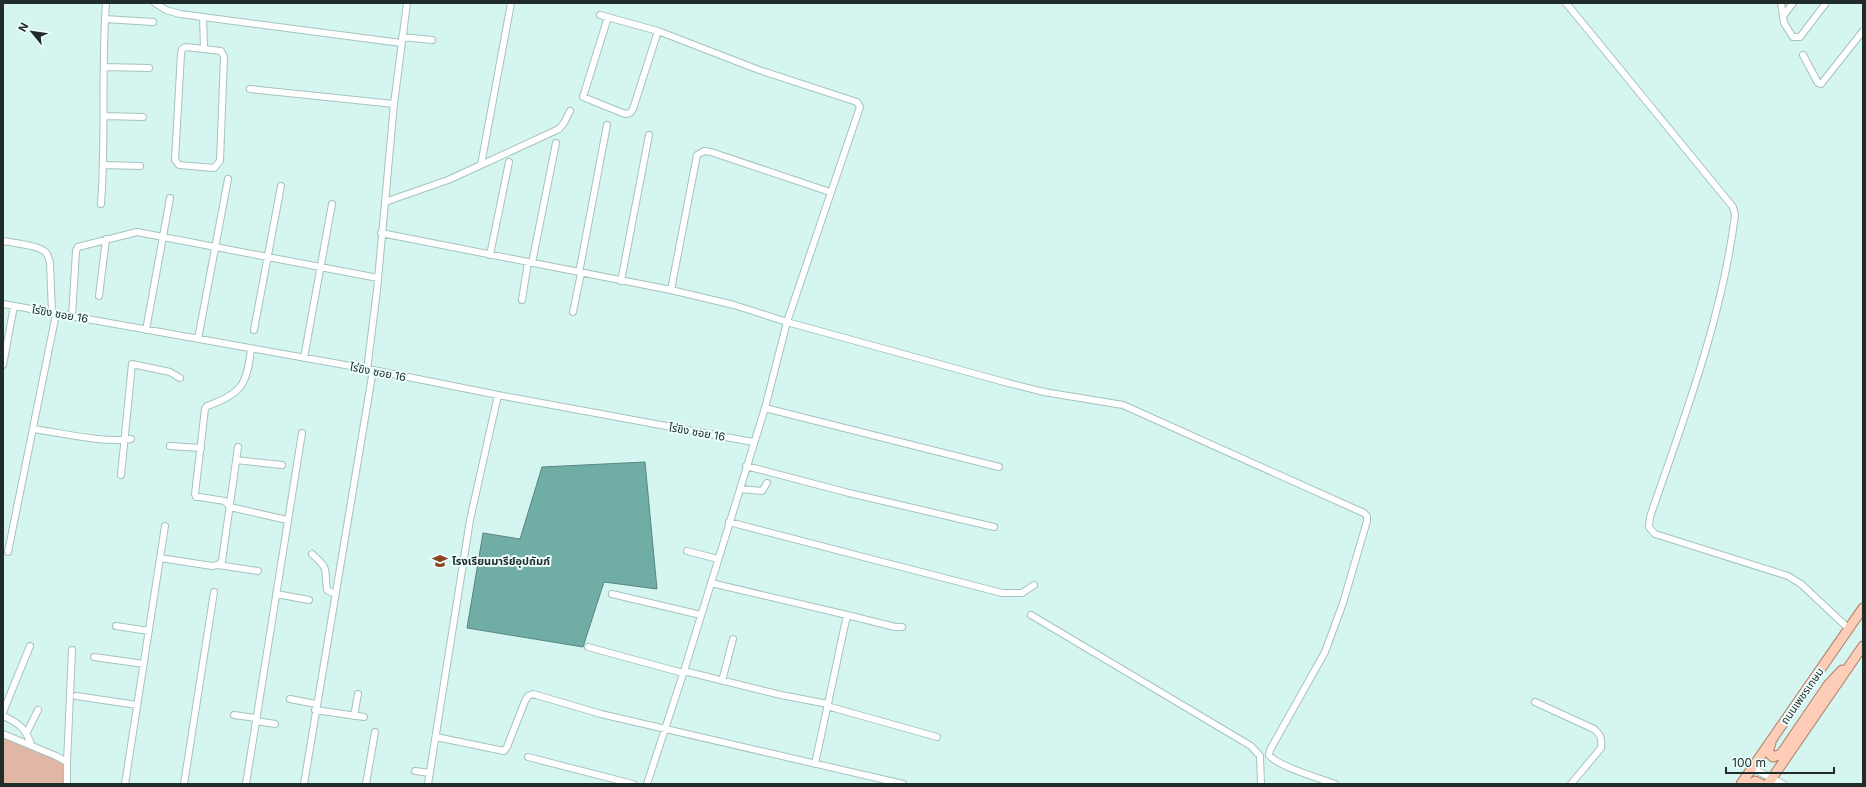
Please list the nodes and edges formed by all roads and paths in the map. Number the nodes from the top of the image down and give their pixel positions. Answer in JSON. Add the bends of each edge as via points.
{"nodes":[{"id":1,"x":106,"y":3,"type":"edge"},
{"id":2,"x":155,"y":3,"type":"edge"},
{"id":3,"x":407,"y":3,"type":"edge"},
{"id":4,"x":511,"y":3,"type":"edge"},
{"id":5,"x":1566,"y":3,"type":"edge"},
{"id":6,"x":1781,"y":3,"type":"edge"},
{"id":7,"x":1793,"y":3,"type":"edge"},
{"id":8,"x":1826,"y":3,"type":"edge"},
{"id":9,"x":600,"y":15,"type":"dead end"},
{"id":10,"x":1783,"y":16,"type":"junction"},
{"id":11,"x":204,"y":17,"type":"junction"},
{"id":12,"x":608,"y":17,"type":"junction"},
{"id":13,"x":105,"y":19,"type":"junction"},
{"id":14,"x":153,"y":22,"type":"dead end"},
{"id":15,"x":658,"y":31,"type":"junction"},
{"id":16,"x":1863,"y":31,"type":"edge"},
{"id":17,"x":401,"y":40,"type":"junction"},
{"id":18,"x":432,"y":40,"type":"dead end"},
{"id":19,"x":204,"y":48,"type":"junction"},
{"id":20,"x":1802,"y":55,"type":"dead end"},
{"id":21,"x":104,"y":67,"type":"junction"},
{"id":22,"x":149,"y":68,"type":"dead end"},
{"id":23,"x":250,"y":89,"type":"dead end"},
{"id":24,"x":394,"y":104,"type":"junction"},
{"id":25,"x":570,"y":111,"type":"dead end"},
{"id":26,"x":104,"y":116,"type":"junction"},
{"id":27,"x":143,"y":117,"type":"dead end"},
{"id":28,"x":607,"y":125,"type":"dead end"},
{"id":29,"x":649,"y":135,"type":"dead end"},
{"id":30,"x":556,"y":143,"type":"dead end"},
{"id":31,"x":509,"y":162,"type":"dead end"},
{"id":32,"x":104,"y":165,"type":"junction"},
{"id":33,"x":481,"y":165,"type":"junction"},
{"id":34,"x":140,"y":166,"type":"dead end"},
{"id":35,"x":228,"y":179,"type":"dead end"},
{"id":36,"x":282,"y":186,"type":"dead end"},
{"id":37,"x":830,"y":192,"type":"junction"},
{"id":38,"x":170,"y":198,"type":"dead end"},
{"id":39,"x":385,"y":202,"type":"junction"},
{"id":40,"x":101,"y":204,"type":"dead end"},
{"id":41,"x":332,"y":204,"type":"dead end"},
{"id":42,"x":381,"y":233,"type":"junction"},
{"id":43,"x":164,"y":237,"type":"junction"},
{"id":44,"x":106,"y":239,"type":"junction"},
{"id":45,"x":3,"y":241,"type":"edge"},
{"id":46,"x":215,"y":247,"type":"junction"},
{"id":47,"x":490,"y":255,"type":"junction"},
{"id":48,"x":268,"y":256,"type":"junction"},
{"id":49,"x":530,"y":263,"type":"junction"},
{"id":50,"x":321,"y":266,"type":"junction"},
{"id":51,"x":580,"y":273,"type":"junction"},
{"id":52,"x":378,"y":278,"type":"junction"},
{"id":53,"x":620,"y":281,"type":"junction"},
{"id":54,"x":671,"y":290,"type":"junction"},
{"id":55,"x":99,"y":296,"type":"dead end"},
{"id":56,"x":522,"y":300,"type":"dead end"},
{"id":57,"x":3,"y":304,"type":"edge"},
{"id":58,"x":14,"y":306,"type":"junction"},
{"id":59,"x":572,"y":312,"type":"dead end"},
{"id":60,"x":54,"y":313,"type":"junction"},
{"id":61,"x":72,"y":317,"type":"junction"},
{"id":62,"x":787,"y":322,"type":"junction"},
{"id":63,"x":146,"y":330,"type":"junction"},
{"id":64,"x":254,"y":330,"type":"dead end"},
{"id":65,"x":198,"y":339,"type":"junction"},
{"id":66,"x":252,"y":349,"type":"junction"},
{"id":67,"x":304,"y":358,"type":"junction"},
{"id":68,"x":3,"y":365,"type":"edge"},
{"id":69,"x":370,"y":370,"type":"junction"},
{"id":70,"x":180,"y":378,"type":"dead end"},
{"id":71,"x":498,"y":396,"type":"junction"},
{"id":72,"x":765,"y":408,"type":"junction"},
{"id":73,"x":33,"y":429,"type":"junction"},
{"id":74,"x":302,"y":432,"type":"dead end"},
{"id":75,"x":132,"y":439,"type":"dead end"},
{"id":76,"x":123,"y":440,"type":"junction"},
{"id":77,"x":754,"y":442,"type":"junction"},
{"id":78,"x":170,"y":446,"type":"dead end"},
{"id":79,"x":238,"y":447,"type":"dead end"},
{"id":80,"x":201,"y":448,"type":"junction"},
{"id":81,"x":236,"y":460,"type":"junction"},
{"id":82,"x":282,"y":465,"type":"dead end"},
{"id":83,"x":746,"y":466,"type":"junction"},
{"id":84,"x":999,"y":467,"type":"dead end"},
{"id":85,"x":121,"y":475,"type":"dead end"},
{"id":86,"x":767,"y":483,"type":"dead end"},
{"id":87,"x":740,"y":489,"type":"junction"},
{"id":88,"x":230,"y":507,"type":"junction"},
{"id":89,"x":287,"y":520,"type":"junction"},
{"id":90,"x":729,"y":522,"type":"junction"},
{"id":91,"x":165,"y":526,"type":"dead end"},
{"id":92,"x":994,"y":527,"type":"dead end"},
{"id":93,"x":687,"y":551,"type":"dead end"},
{"id":94,"x":8,"y":552,"type":"dead end"},
{"id":95,"x":312,"y":554,"type":"dead end"},
{"id":96,"x":160,"y":558,"type":"junction"},
{"id":97,"x":718,"y":559,"type":"junction"},
{"id":98,"x":218,"y":565,"type":"junction"},
{"id":99,"x":258,"y":571,"type":"dead end"},
{"id":100,"x":711,"y":582,"type":"junction"},
{"id":101,"x":1034,"y":585,"type":"dead end"},
{"id":102,"x":214,"y":592,"type":"dead end"},
{"id":103,"x":276,"y":594,"type":"junction"},
{"id":104,"x":335,"y":594,"type":"junction"},
{"id":105,"x":612,"y":594,"type":"dead end"},
{"id":106,"x":309,"y":600,"type":"dead end"},
{"id":107,"x":1863,"y":608,"type":"edge"},
{"id":108,"x":701,"y":615,"type":"junction"},
{"id":109,"x":848,"y":615,"type":"junction"},
{"id":110,"x":1032,"y":615,"type":"dead end"},
{"id":111,"x":116,"y":626,"type":"dead end"},
{"id":112,"x":902,"y":627,"type":"dead end"},
{"id":113,"x":1848,"y":628,"type":"junction"},
{"id":114,"x":149,"y":631,"type":"junction"},
{"id":115,"x":733,"y":639,"type":"dead end"},
{"id":116,"x":30,"y":646,"type":"dead end"},
{"id":117,"x":588,"y":647,"type":"dead end"},
{"id":118,"x":72,"y":650,"type":"dead end"},
{"id":119,"x":1862,"y":650,"type":"edge"},
{"id":120,"x":94,"y":657,"type":"dead end"},
{"id":121,"x":1852,"y":662,"type":"junction"},
{"id":122,"x":144,"y":664,"type":"junction"},
{"id":123,"x":684,"y":672,"type":"junction"},
{"id":124,"x":722,"y":681,"type":"junction"},
{"id":125,"x":358,"y":694,"type":"dead end"},
{"id":126,"x":76,"y":696,"type":"dead end"},
{"id":127,"x":290,"y":699,"type":"dead end"},
{"id":128,"x":1535,"y":702,"type":"dead end"},
{"id":129,"x":137,"y":705,"type":"junction"},
{"id":130,"x":828,"y":705,"type":"junction"},
{"id":131,"x":316,"y":707,"type":"junction"},
{"id":132,"x":38,"y":710,"type":"dead end"},
{"id":133,"x":3,"y":712,"type":"edge"},
{"id":134,"x":234,"y":715,"type":"dead end"},
{"id":135,"x":3,"y":716,"type":"edge"},
{"id":136,"x":354,"y":716,"type":"junction"},
{"id":137,"x":364,"y":717,"type":"dead end"},
{"id":138,"x":256,"y":719,"type":"junction"},
{"id":139,"x":275,"y":724,"type":"dead end"},
{"id":140,"x":665,"y":728,"type":"junction"},
{"id":141,"x":27,"y":732,"type":"junction"},
{"id":142,"x":375,"y":732,"type":"dead end"},
{"id":143,"x":3,"y":734,"type":"edge"},
{"id":144,"x":436,"y":737,"type":"junction"},
{"id":145,"x":937,"y":737,"type":"dead end"},
{"id":146,"x":1773,"y":738,"type":"junction"},
{"id":147,"x":32,"y":746,"type":"junction"},
{"id":148,"x":1269,"y":755,"type":"junction"},
{"id":149,"x":1260,"y":756,"type":"junction"},
{"id":150,"x":528,"y":757,"type":"dead end"},
{"id":151,"x":67,"y":762,"type":"junction"},
{"id":152,"x":815,"y":764,"type":"junction"},
{"id":153,"x":1752,"y":768,"type":"junction"},
{"id":154,"x":415,"y":771,"type":"dead end"},
{"id":155,"x":430,"y":773,"type":"junction"},
{"id":156,"x":1770,"y":781,"type":"edge"},
{"id":157,"x":67,"y":784,"type":"edge"},
{"id":158,"x":125,"y":784,"type":"edge"},
{"id":159,"x":184,"y":784,"type":"edge"},
{"id":160,"x":246,"y":784,"type":"edge"},
{"id":161,"x":304,"y":784,"type":"edge"},
{"id":162,"x":366,"y":784,"type":"edge"},
{"id":163,"x":428,"y":784,"type":"edge"},
{"id":164,"x":633,"y":784,"type":"edge"},
{"id":165,"x":647,"y":784,"type":"edge"},
{"id":166,"x":903,"y":784,"type":"edge"},
{"id":167,"x":1261,"y":784,"type":"edge"},
{"id":168,"x":1335,"y":784,"type":"edge"},
{"id":169,"x":1571,"y":784,"type":"edge"},
{"id":170,"x":1741,"y":784,"type":"edge"},
{"id":171,"x":1751,"y":784,"type":"edge"},
{"id":172,"x":1761,"y":784,"type":"edge"},
{"id":173,"x":1783,"y":784,"type":"edge"}],
"edges":[{"from":1,"to":13,"type":"street"},
{"from":2,"to":11,"type":"street","via":[[166,10]]},
{"from":3,"to":17,"type":"street"},
{"from":4,"to":33,"type":"street"},
{"from":5,"to":113,"type":"street","via":[[1733,207],[1735,215],[1726,268],[1709,338],[1649,526],[1655,534],[1788,576],[1801,584]]},
{"from":6,"to":10,"type":"street"},
{"from":7,"to":10,"type":"street"},
{"from":8,"to":10,"type":"street","via":[[1800,37],[1793,37],[1784,23]]},
{"from":9,"to":12,"type":"street"},
{"from":11,"to":17,"type":"street"},
{"from":11,"to":19,"type":"street"},
{"from":12,"to":15,"type":"street"},
{"from":12,"to":15,"type":"street","via":[[583,97],[626,114],[633,109]]},
{"from":13,"to":14,"type":"street"},
{"from":13,"to":21,"type":"street"},
{"from":15,"to":37,"type":"street","via":[[759,70],[857,102],[860,107]]},
{"from":16,"to":20,"type":"street","via":[[1821,84],[1815,79]]},
{"from":17,"to":18,"type":"street"},
{"from":17,"to":24,"type":"street"},
{"from":19,"to":19,"type":"street","via":[[182,49],[175,160],[179,165],[214,168],[220,161],[224,57],[221,51]]},
{"from":21,"to":22,"type":"street"},
{"from":21,"to":26,"type":"street"},
{"from":23,"to":24,"type":"street"},
{"from":24,"to":39,"type":"street"},
{"from":25,"to":33,"type":"street","via":[[559,129]]},
{"from":26,"to":27,"type":"street"},
{"from":26,"to":32,"type":"street"},
{"from":28,"to":51,"type":"street"},
{"from":29,"to":53,"type":"street"},
{"from":30,"to":49,"type":"street"},
{"from":31,"to":47,"type":"street"},
{"from":32,"to":34,"type":"street"},
{"from":32,"to":40,"type":"street"},
{"from":33,"to":39,"type":"street","via":[[448,180]]},
{"from":35,"to":46,"type":"street"},
{"from":36,"to":48,"type":"street"},
{"from":37,"to":54,"type":"street","via":[[711,152],[700,152],[697,155]]},
{"from":37,"to":62,"type":"street"},
{"from":38,"to":43,"type":"street"},
{"from":39,"to":42,"type":"street"},
{"from":41,"to":50,"type":"street"},
{"from":42,"to":47,"type":"street"},
{"from":42,"to":52,"type":"street"},
{"from":43,"to":44,"type":"street","via":[[137,232]]},
{"from":43,"to":46,"type":"street"},
{"from":43,"to":63,"type":"street"},
{"from":44,"to":55,"type":"street"},
{"from":44,"to":61,"type":"street","via":[[78,247]]},
{"from":45,"to":60,"type":"street","via":[[38,248],[48,255]]},
{"from":46,"to":48,"type":"street"},
{"from":46,"to":65,"type":"street"},
{"from":47,"to":49,"type":"street"},
{"from":48,"to":50,"type":"street"},
{"from":48,"to":64,"type":"street"},
{"from":49,"to":51,"type":"street"},
{"from":49,"to":56,"type":"street"},
{"from":50,"to":52,"type":"street"},
{"from":50,"to":67,"type":"street"},
{"from":51,"to":53,"type":"street"},
{"from":51,"to":59,"type":"street"},
{"from":52,"to":69,"type":"street"},
{"from":53,"to":54,"type":"street"},
{"from":54,"to":62,"type":"street","via":[[734,305]]},
{"from":57,"to":58,"type":"street","name":"ไร่ขิง ซอย 16"},
{"from":58,"to":60,"type":"street","name":"ไร่ขิง ซอย 16"},
{"from":58,"to":68,"type":"street"},
{"from":60,"to":61,"type":"street","name":"ไร่ขิง ซอย 16"},
{"from":60,"to":73,"type":"street"},
{"from":61,"to":63,"type":"street","name":"ไร่ขิง ซอย 16"},
{"from":62,"to":72,"type":"street"},
{"from":62,"to":148,"type":"street","via":[[1008,384],[1123,405],[1364,512],[1367,521],[1343,603],[1325,652]]},
{"from":63,"to":65,"type":"street","name":"ไร่ขิง ซอย 16"},
{"from":65,"to":66,"type":"street","name":"ไร่ขิง ซอย 16"},
{"from":66,"to":67,"type":"street","name":"ไร่ขิง ซอย 16"},
{"from":66,"to":80,"type":"street","via":[[241,388],[231,396],[206,407]]},
{"from":67,"to":69,"type":"street","name":"ไร่ขิง ซอย 16"},
{"from":69,"to":71,"type":"street","name":"ไร่ขิง ซอย 16"},
{"from":69,"to":104,"type":"street"},
{"from":70,"to":76,"type":"street","via":[[170,372],[132,364]]},
{"from":71,"to":77,"type":"street","name":"ไร่ขิง ซอย 16"},
{"from":71,"to":144,"type":"street","via":[[470,520]]},
{"from":72,"to":77,"type":"street"},
{"from":72,"to":84,"type":"street"},
{"from":73,"to":76,"type":"street"},
{"from":73,"to":94,"type":"street"},
{"from":74,"to":89,"type":"street"},
{"from":75,"to":76,"type":"street"},
{"from":76,"to":85,"type":"street"},
{"from":77,"to":83,"type":"street"},
{"from":78,"to":80,"type":"street"},
{"from":79,"to":81,"type":"street"},
{"from":80,"to":88,"type":"street","via":[[196,497],[225,501]]},
{"from":81,"to":82,"type":"street"},
{"from":81,"to":88,"type":"street"},
{"from":83,"to":87,"type":"street"},
{"from":83,"to":92,"type":"street"},
{"from":86,"to":87,"type":"street","via":[[762,491]]},
{"from":87,"to":90,"type":"street"},
{"from":88,"to":89,"type":"street"},
{"from":88,"to":98,"type":"street","via":[[222,561]]},
{"from":89,"to":103,"type":"street"},
{"from":90,"to":97,"type":"street"},
{"from":90,"to":101,"type":"street","via":[[1002,592],[1022,593]]},
{"from":91,"to":96,"type":"street"},
{"from":93,"to":97,"type":"street"},
{"from":95,"to":104,"type":"street","via":[[324,565],[327,590]]},
{"from":96,"to":98,"type":"street"},
{"from":96,"to":114,"type":"street"},
{"from":97,"to":100,"type":"street"},
{"from":98,"to":99,"type":"street"},
{"from":100,"to":108,"type":"street"},
{"from":100,"to":109,"type":"street"},
{"from":102,"to":159,"type":"street"},
{"from":103,"to":106,"type":"street"},
{"from":103,"to":138,"type":"street"},
{"from":104,"to":131,"type":"street"},
{"from":105,"to":108,"type":"street"},
{"from":107,"to":113,"type":"main road","name":"ถนนเพชรเกษม"},
{"from":108,"to":123,"type":"street"},
{"from":109,"to":112,"type":"street"},
{"from":109,"to":130,"type":"street"},
{"from":110,"to":149,"type":"street","via":[[1234,735],[1251,746]]},
{"from":111,"to":114,"type":"street"},
{"from":113,"to":146,"type":"main road","name":"ถนนเพชรเกษม"},
{"from":114,"to":122,"type":"street"},
{"from":115,"to":124,"type":"street"},
{"from":116,"to":133,"type":"street"},
{"from":117,"to":123,"type":"street"},
{"from":118,"to":151,"type":"street"},
{"from":119,"to":121,"type":"main road","name":"ถนนเพชรเกษม"},
{"from":120,"to":122,"type":"street"},
{"from":121,"to":146,"type":"main road","via":[[1828,684],[1781,754],[1776,757],[1768,752]]},
{"from":121,"to":156,"type":"main road","name":"ถนนเพชรเกษม"},
{"from":122,"to":129,"type":"street"},
{"from":123,"to":124,"type":"street"},
{"from":123,"to":140,"type":"street"},
{"from":124,"to":130,"type":"street"},
{"from":125,"to":136,"type":"street"},
{"from":126,"to":129,"type":"street"},
{"from":127,"to":131,"type":"street"},
{"from":128,"to":169,"type":"street","via":[[1600,734],[1601,748]]},
{"from":129,"to":158,"type":"street"},
{"from":130,"to":145,"type":"street"},
{"from":130,"to":152,"type":"street"},
{"from":131,"to":136,"type":"street"},
{"from":131,"to":161,"type":"street"},
{"from":132,"to":141,"type":"street"},
{"from":134,"to":138,"type":"street"},
{"from":135,"to":141,"type":"street","via":[[19,724]]},
{"from":136,"to":137,"type":"street"},
{"from":138,"to":139,"type":"street"},
{"from":138,"to":160,"type":"street"},
{"from":140,"to":144,"type":"street","via":[[601,714],[533,694],[525,701],[504,751]]},
{"from":140,"to":152,"type":"street"},
{"from":140,"to":165,"type":"street"},
{"from":141,"to":147,"type":"street"},
{"from":142,"to":162,"type":"street"},
{"from":143,"to":147,"type":"street"},
{"from":144,"to":155,"type":"street"},
{"from":146,"to":153,"type":"main road","name":"ถนนเพชรเกษม"},
{"from":147,"to":151,"type":"street"},
{"from":148,"to":149,"type":"street"},
{"from":148,"to":168,"type":"street","via":[[1272,759]]},
{"from":149,"to":167,"type":"street"},
{"from":150,"to":164,"type":"street"},
{"from":151,"to":157,"type":"street"},
{"from":152,"to":166,"type":"street"},
{"from":153,"to":156,"type":"street"},
{"from":153,"to":170,"type":"main road","name":"ถนนเพชรเกษม"},
{"from":154,"to":155,"type":"street"},
{"from":155,"to":163,"type":"street"},
{"from":156,"to":173,"type":"street"},
{"from":171,"to":172,"type":"main road","via":[[1755,781]]}]}
